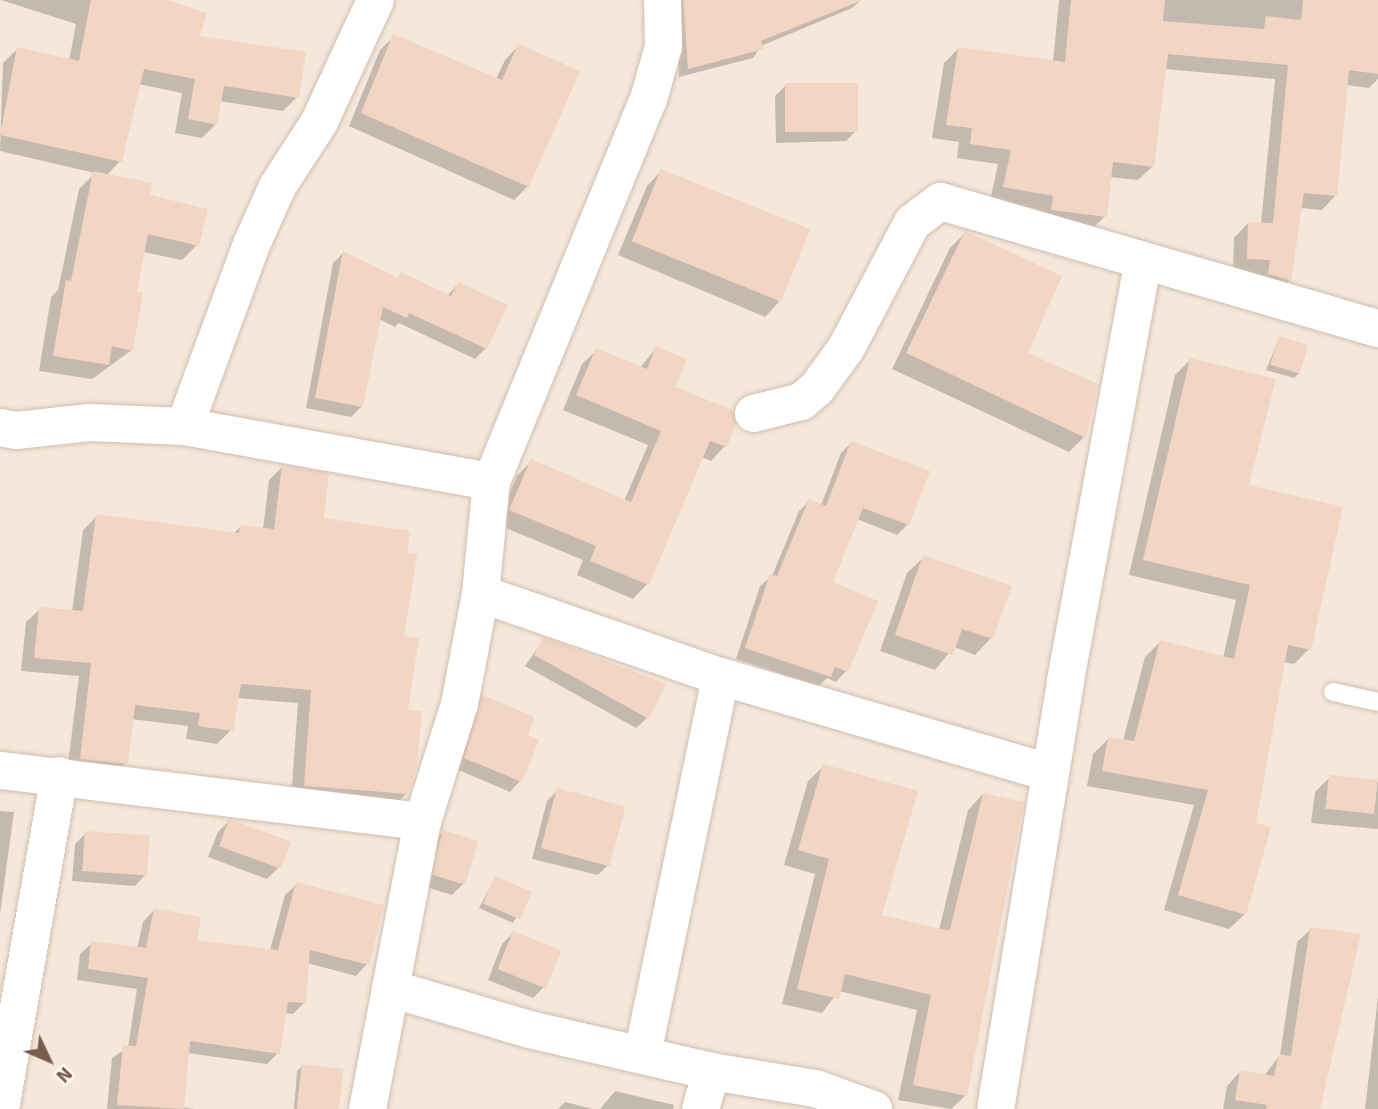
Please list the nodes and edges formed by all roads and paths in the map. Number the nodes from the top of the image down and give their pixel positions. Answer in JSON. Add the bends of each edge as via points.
{"nodes":[{"id":1,"x":374,"y":0,"type":"edge"},
{"id":2,"x":662,"y":0,"type":"edge"},
{"id":3,"x":1142,"y":263,"type":"junction"},
{"id":4,"x":1378,"y":328,"type":"edge"},
{"id":5,"x":753,"y":413,"type":"dead end"},
{"id":6,"x":184,"y":426,"type":"junction"},
{"id":7,"x":0,"y":427,"type":"edge"},
{"id":8,"x":491,"y":481,"type":"junction"},
{"id":9,"x":480,"y":593,"type":"junction"},
{"id":10,"x":720,"y":676,"type":"junction"},
{"id":11,"x":1333,"y":692,"type":"dead end"},
{"id":12,"x":1378,"y":702,"type":"edge"},
{"id":13,"x":0,"y":770,"type":"edge"},
{"id":14,"x":1049,"y":772,"type":"junction"},
{"id":15,"x":59,"y":775,"type":"junction"},
{"id":16,"x":422,"y":821,"type":"junction"},
{"id":17,"x":390,"y":988,"type":"junction"},
{"id":18,"x":642,"y":1054,"type":"junction"},
{"id":19,"x":711,"y":1071,"type":"junction"},
{"id":20,"x":0,"y":1109,"type":"edge"},
{"id":21,"x":367,"y":1109,"type":"edge"},
{"id":22,"x":700,"y":1109,"type":"edge"},
{"id":23,"x":873,"y":1109,"type":"edge"},
{"id":24,"x":995,"y":1109,"type":"edge"}],
"edges":[{"from":1,"to":6,"type":"street","via":[[319,121],[277,186],[256,232]]},
{"from":2,"to":8,"type":"street","via":[[663,46],[648,99]]},
{"from":3,"to":4,"type":"street"},
{"from":3,"to":5,"type":"street","via":[[940,201],[912,222],[846,347],[817,387],[801,401]]},
{"from":3,"to":14,"type":"street"},
{"from":6,"to":7,"type":"street","via":[[89,422],[16,430]]},
{"from":6,"to":8,"type":"street"},
{"from":8,"to":9,"type":"street"},
{"from":9,"to":10,"type":"street"},
{"from":9,"to":16,"type":"street","via":[[459,704]]},
{"from":10,"to":14,"type":"street"},
{"from":10,"to":18,"type":"street"},
{"from":11,"to":12,"type":"lane"},
{"from":13,"to":15,"type":"street"},
{"from":14,"to":24,"type":"street"},
{"from":15,"to":16,"type":"street"},
{"from":15,"to":20,"type":"street"},
{"from":16,"to":17,"type":"street"},
{"from":17,"to":18,"type":"street","via":[[529,1029]]},
{"from":17,"to":21,"type":"street"},
{"from":18,"to":19,"type":"street"},
{"from":19,"to":22,"type":"street"},
{"from":19,"to":23,"type":"street","via":[[815,1088]]}]}
